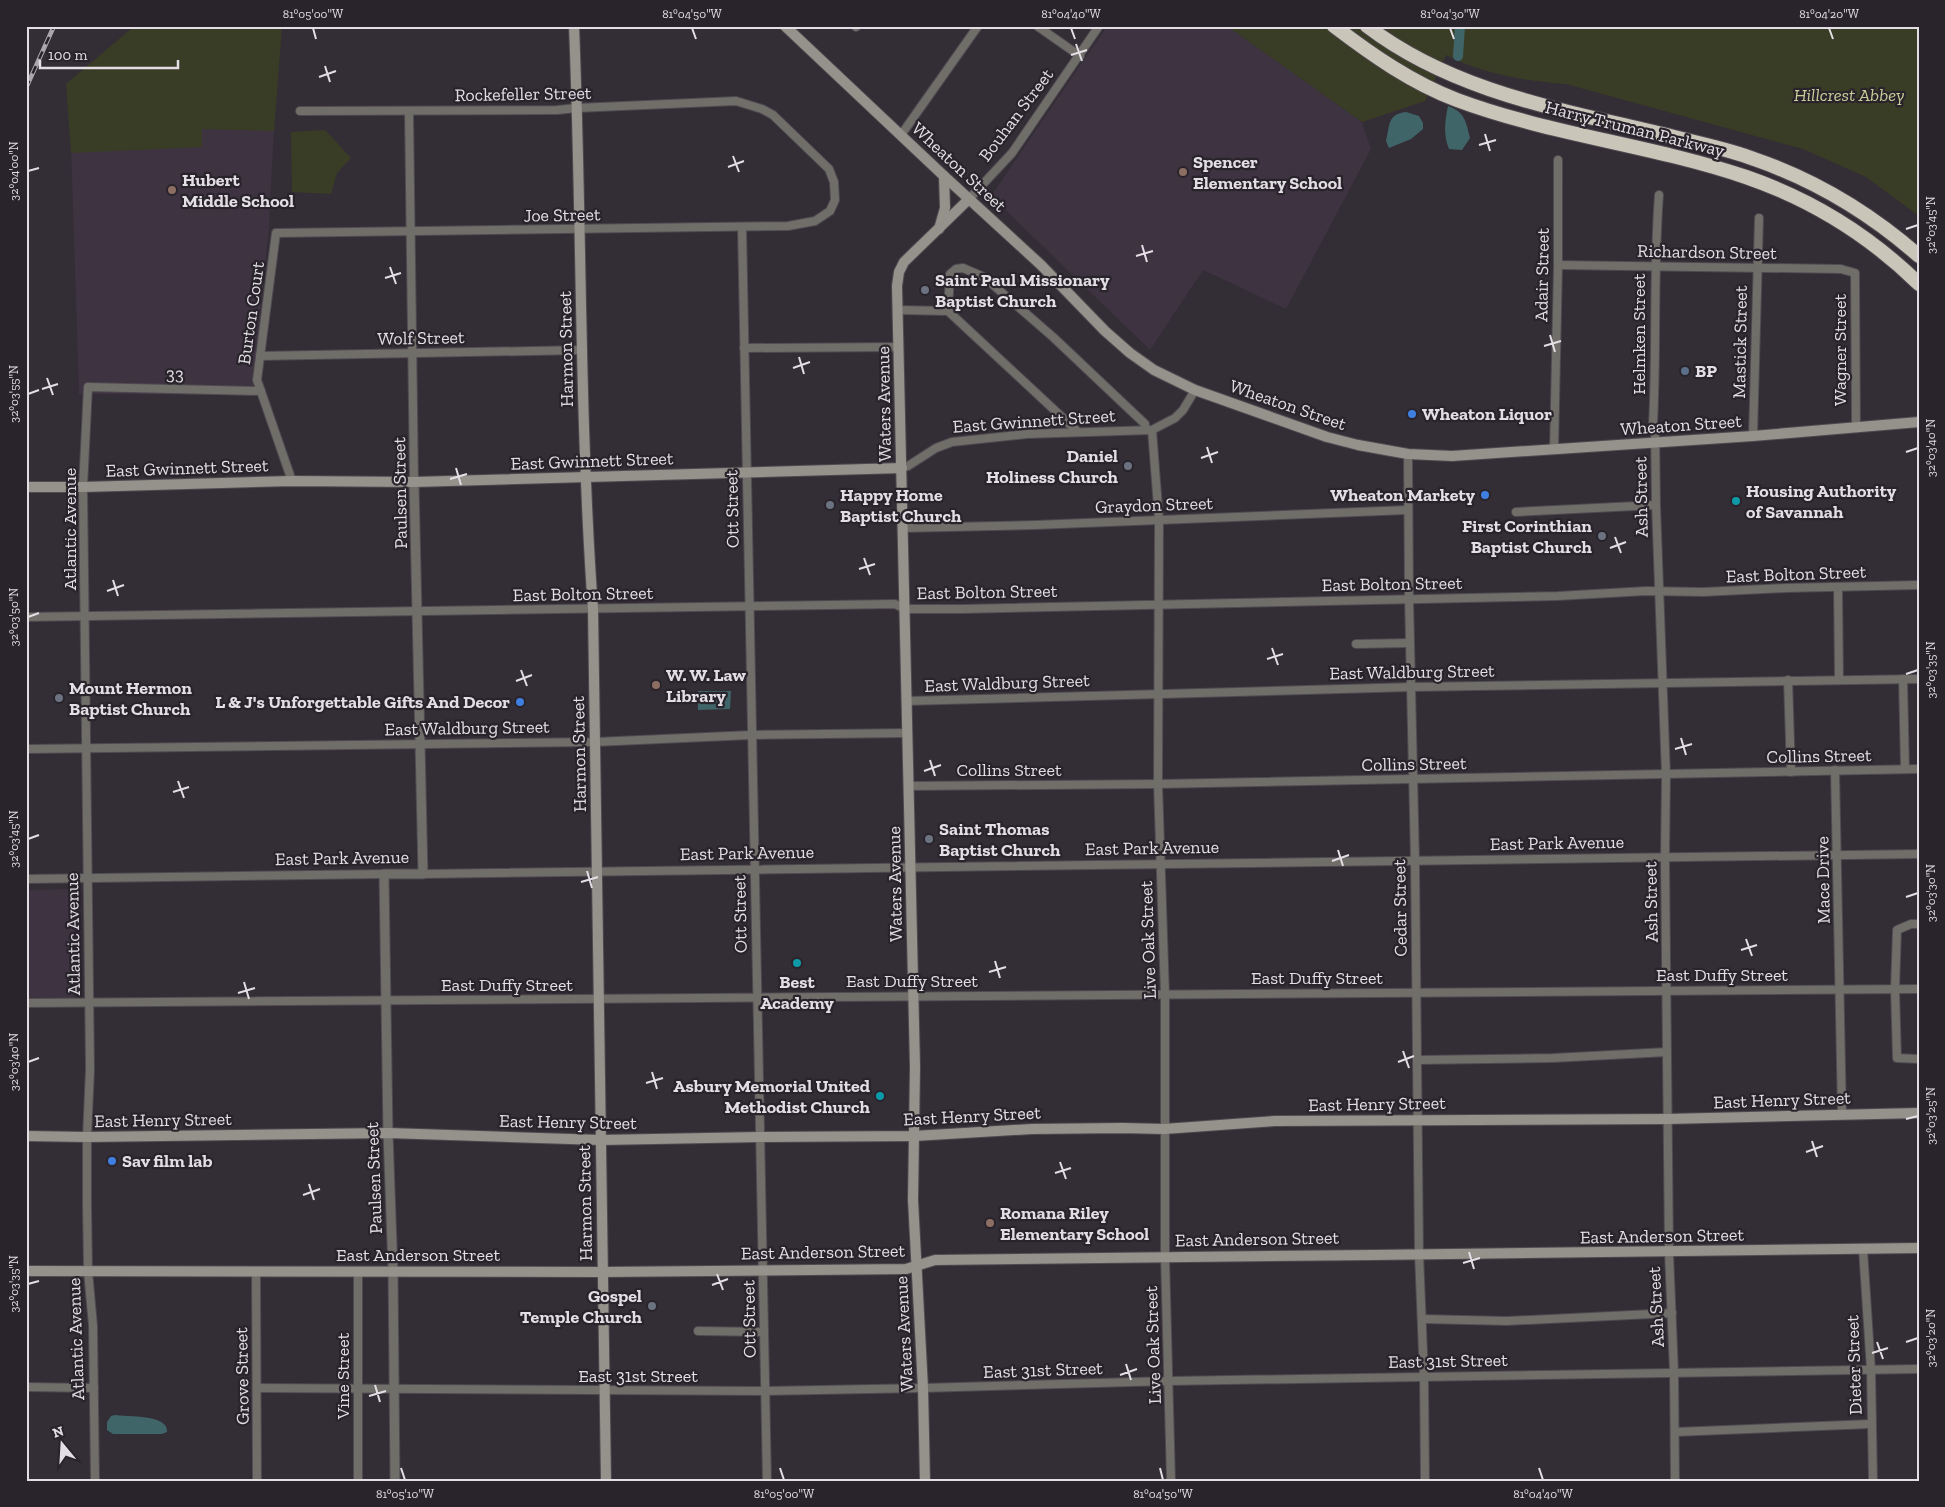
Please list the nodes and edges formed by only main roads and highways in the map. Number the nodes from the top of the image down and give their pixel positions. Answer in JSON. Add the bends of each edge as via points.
{"nodes":[{"id":1,"x":574,"y":26,"type":"edge"},
{"id":2,"x":785,"y":26,"type":"edge"},
{"id":3,"x":1334,"y":26,"type":"edge"},
{"id":4,"x":1367,"y":26,"type":"edge"},
{"id":5,"x":944,"y":176,"type":"junction"},
{"id":6,"x":969,"y":199,"type":"junction"},
{"id":7,"x":938,"y":229,"type":"junction"},
{"id":8,"x":1919,"y":254,"type":"edge"},
{"id":9,"x":1919,"y":284,"type":"edge"},
{"id":10,"x":897,"y":286,"type":"joint"},
{"id":11,"x":1919,"y":422,"type":"edge"},
{"id":12,"x":902,"y":468,"type":"junction"},
{"id":13,"x":587,"y":478,"type":"junction"},
{"id":14,"x":26,"y":487,"type":"edge"},
{"id":15,"x":1919,"y":1113,"type":"edge"},
{"id":16,"x":26,"y":1136,"type":"edge"},
{"id":17,"x":914,"y":1136,"type":"junction"},
{"id":18,"x":601,"y":1140,"type":"junction"},
{"id":19,"x":1919,"y":1248,"type":"edge"},
{"id":20,"x":916,"y":1265,"type":"junction"},
{"id":21,"x":26,"y":1271,"type":"edge"},
{"id":22,"x":602,"y":1272,"type":"junction"},
{"id":23,"x":606,"y":1481,"type":"edge"},
{"id":24,"x":925,"y":1481,"type":"edge"}],
"edges":[{"from":1,"to":13,"type":"main road","name":"Harmon Street"},
{"from":2,"to":5,"type":"main road","name":"Wheaton Street"},
{"from":3,"to":9,"type":"highway","name":"Harry Truman Parkway","via":[[1361,47],[1455,99],[1489,111],[1715,168],[1775,188],[1859,235]]},
{"from":4,"to":8,"type":"highway","name":"Harry Truman Parkway","via":[[1431,65],[1490,90],[1752,158],[1843,200]]},
{"from":5,"to":6,"type":"main road","name":"Wheaton Street"},
{"from":5,"to":7,"type":"main road","via":[[945,208]]},
{"from":6,"to":7,"type":"main road","name":"Bouhan Street"},
{"from":6,"to":11,"type":"main road","name":"Wheaton Street","via":[[1041,265],[1105,331],[1154,370],[1195,390],[1358,445],[1408,454],[1452,456]]},
{"from":7,"to":10,"type":"main road","name":"Bouhan Street","via":[[904,262]]},
{"from":10,"to":12,"type":"main road","name":"Waters Avenue"},
{"from":12,"to":13,"type":"main road","name":"East Gwinnett Street"},
{"from":12,"to":17,"type":"main road","name":"Waters Avenue","via":[[914,996]]},
{"from":13,"to":14,"type":"main road","name":"East Gwinnett Street"},
{"from":13,"to":18,"type":"main road","name":"Harmon Street","via":[[593,609]]},
{"from":15,"to":17,"type":"main road","name":"East Henry Street","via":[[1667,1119],[1274,1121],[1164,1129],[1032,1129]]},
{"from":16,"to":18,"type":"main road","name":"East Henry Street","via":[[388,1133]]},
{"from":17,"to":18,"type":"main road","name":"East Henry Street"},
{"from":17,"to":20,"type":"main road","name":"Waters Avenue"},
{"from":18,"to":22,"type":"main road","name":"Harmon Street"},
{"from":19,"to":20,"type":"main road","name":"East Anderson Street","via":[[935,1260]]},
{"from":20,"to":22,"type":"main road","name":"East Anderson Street","via":[[906,1269]]},
{"from":20,"to":24,"type":"main road","name":"Waters Avenue"},
{"from":21,"to":22,"type":"main road","name":"East Anderson Street"},
{"from":22,"to":23,"type":"main road","name":"Harmon Street"}]}
